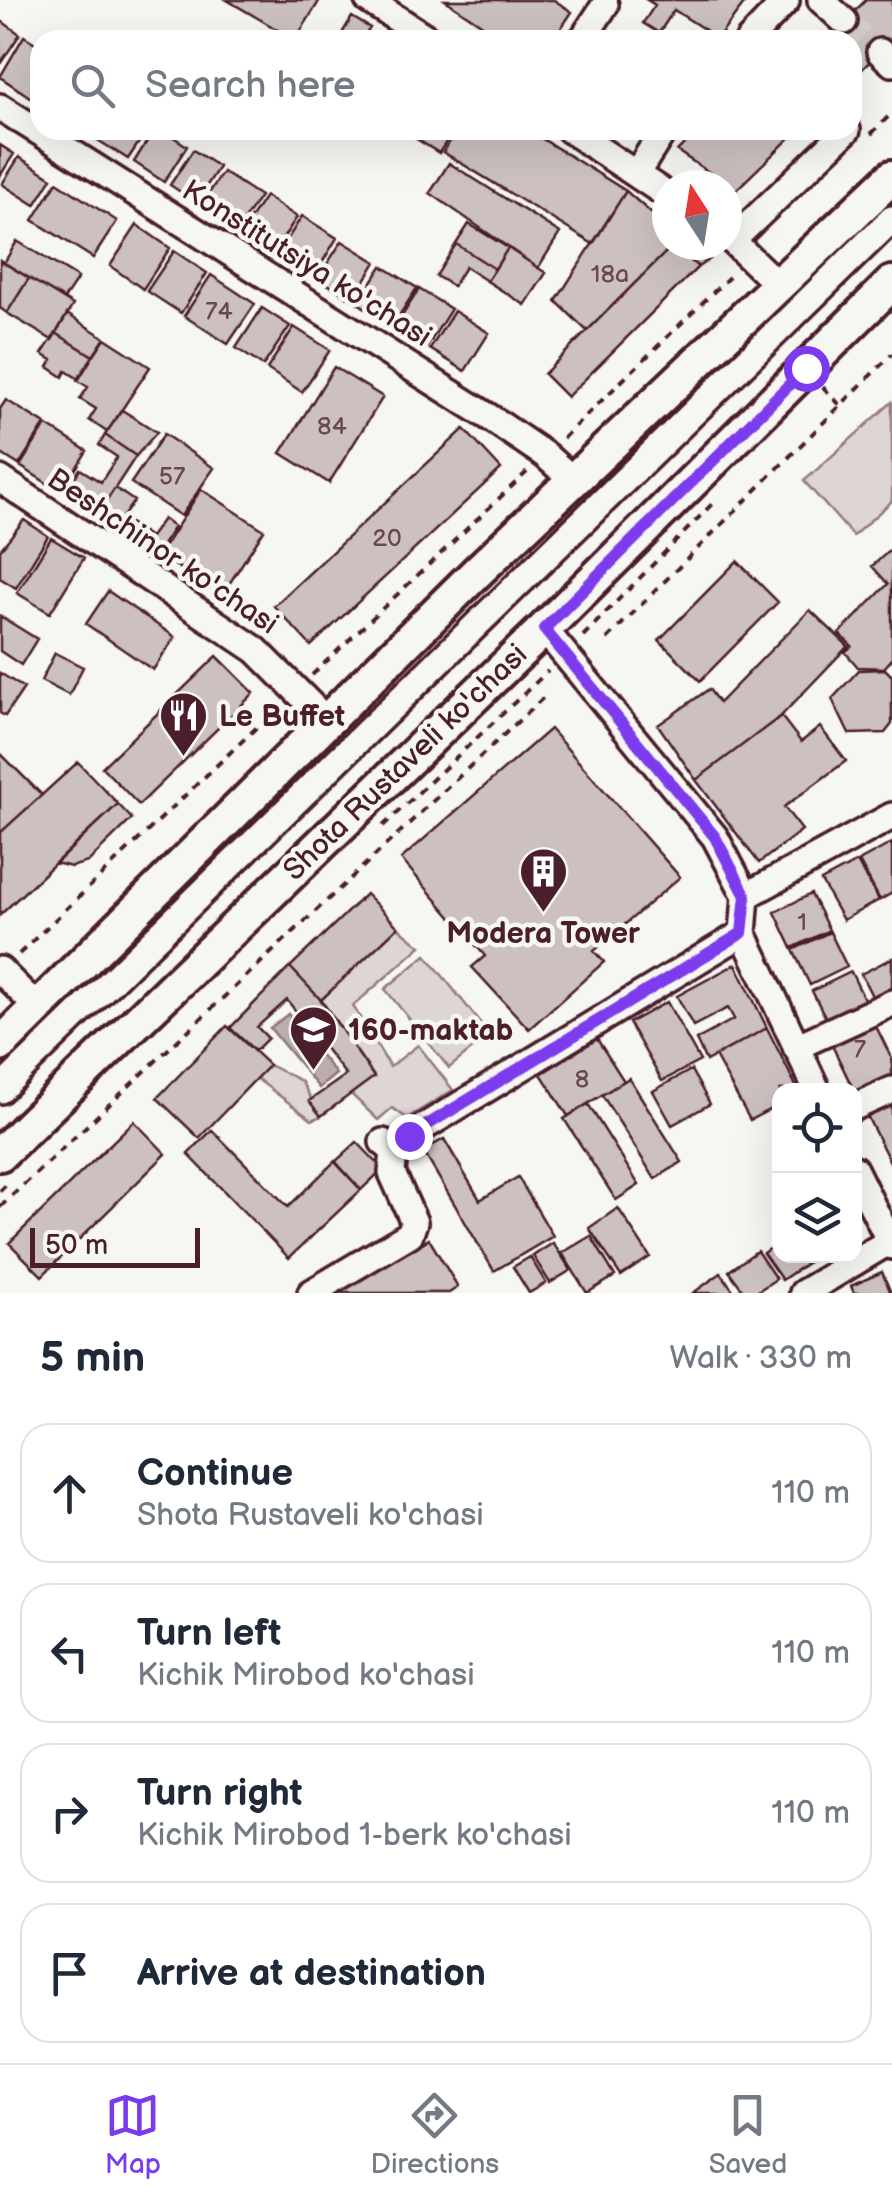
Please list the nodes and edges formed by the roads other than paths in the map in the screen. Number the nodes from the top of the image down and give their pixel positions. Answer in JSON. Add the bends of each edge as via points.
{"nodes":[{"id":1,"x":368,"y":0,"type":"edge"},
{"id":2,"x":786,"y":1,"type":"edge"},
{"id":3,"x":605,"y":5,"type":"dead end"},
{"id":4,"x":414,"y":30,"type":"edge"},
{"id":5,"x":589,"y":30,"type":"edge"},
{"id":6,"x":758,"y":30,"type":"edge"},
{"id":7,"x":0,"y":107,"type":"edge"},
{"id":8,"x":30,"y":126,"type":"edge"},
{"id":9,"x":52,"y":140,"type":"edge"},
{"id":10,"x":585,"y":140,"type":"edge"},
{"id":11,"x":658,"y":140,"type":"edge"},
{"id":12,"x":835,"y":140,"type":"edge"},
{"id":13,"x":636,"y":174,"type":"junction"},
{"id":14,"x":892,"y":177,"type":"edge"},
{"id":15,"x":652,"y":185,"type":"edge"},
{"id":16,"x":892,"y":219,"type":"edge"},
{"id":17,"x":742,"y":227,"type":"edge"},
{"id":18,"x":892,"y":240,"type":"edge"},
{"id":19,"x":742,"y":250,"type":"edge"},
{"id":20,"x":892,"y":283,"type":"edge"},
{"id":21,"x":780,"y":287,"type":"junction"},
{"id":22,"x":0,"y":480,"type":"edge"},
{"id":23,"x":574,"y":481,"type":"junction"},
{"id":24,"x":544,"y":629,"type":"junction"},
{"id":25,"x":329,"y":723,"type":"junction"},
{"id":26,"x":892,"y":816,"type":"edge"},
{"id":27,"x":746,"y":896,"type":"junction"},
{"id":28,"x":742,"y":933,"type":"junction"},
{"id":29,"x":0,"y":971,"type":"edge"},
{"id":30,"x":892,"y":1004,"type":"edge"},
{"id":31,"x":37,"y":1008,"type":"junction"},
{"id":32,"x":0,"y":1045,"type":"edge"},
{"id":33,"x":796,"y":1047,"type":"junction"},
{"id":34,"x":813,"y":1083,"type":"edge"},
{"id":35,"x":0,"y":1090,"type":"edge"},
{"id":36,"x":892,"y":1090,"type":"edge"},
{"id":37,"x":862,"y":1103,"type":"edge"},
{"id":38,"x":0,"y":1111,"type":"edge"},
{"id":39,"x":0,"y":1154,"type":"edge"},
{"id":40,"x":856,"y":1173,"type":"edge"},
{"id":41,"x":891,"y":1244,"type":"edge"},
{"id":42,"x":310,"y":1293,"type":"edge"},
{"id":43,"x":803,"y":1293,"type":"edge"}],
"edges":[{"from":1,"to":4,"type":"street"},
{"from":2,"to":6,"type":"street"},
{"from":3,"to":5,"type":"street"},
{"from":7,"to":8,"type":"street","name":"Konstitutsiya ko'chasi"},
{"from":9,"to":23,"type":"street","name":"Konstitutsiya ko'chasi","via":[[545,454]]},
{"from":10,"to":13,"type":"street"},
{"from":11,"to":13,"type":"street"},
{"from":12,"to":17,"type":"street"},
{"from":13,"to":15,"type":"street"},
{"from":14,"to":21,"type":"main road"},
{"from":16,"to":35,"type":"street"},
{"from":18,"to":38,"type":"street"},
{"from":19,"to":21,"type":"street"},
{"from":20,"to":24,"type":"main road","name":"Shota Rustaveli ko'chasi"},
{"from":21,"to":23,"type":"main road"},
{"from":22,"to":25,"type":"street","name":"Beshchinor ko'chasi","via":[[256,650]]},
{"from":23,"to":25,"type":"main road"},
{"from":24,"to":27,"type":"street","via":[[715,837]]},
{"from":24,"to":39,"type":"main road","name":"Shota Rustaveli ko'chasi"},
{"from":25,"to":31,"type":"main road"},
{"from":26,"to":27,"type":"street"},
{"from":27,"to":28,"type":"street"},
{"from":28,"to":33,"type":"street"},
{"from":28,"to":42,"type":"street","via":[[388,1147],[414,1222],[410,1234]]},
{"from":29,"to":31,"type":"street"},
{"from":30,"to":33,"type":"street"},
{"from":31,"to":32,"type":"main road"},
{"from":33,"to":34,"type":"street"},
{"from":36,"to":37,"type":"street"},
{"from":40,"to":41,"type":"street"},
{"from":41,"to":43,"type":"street"}]}
